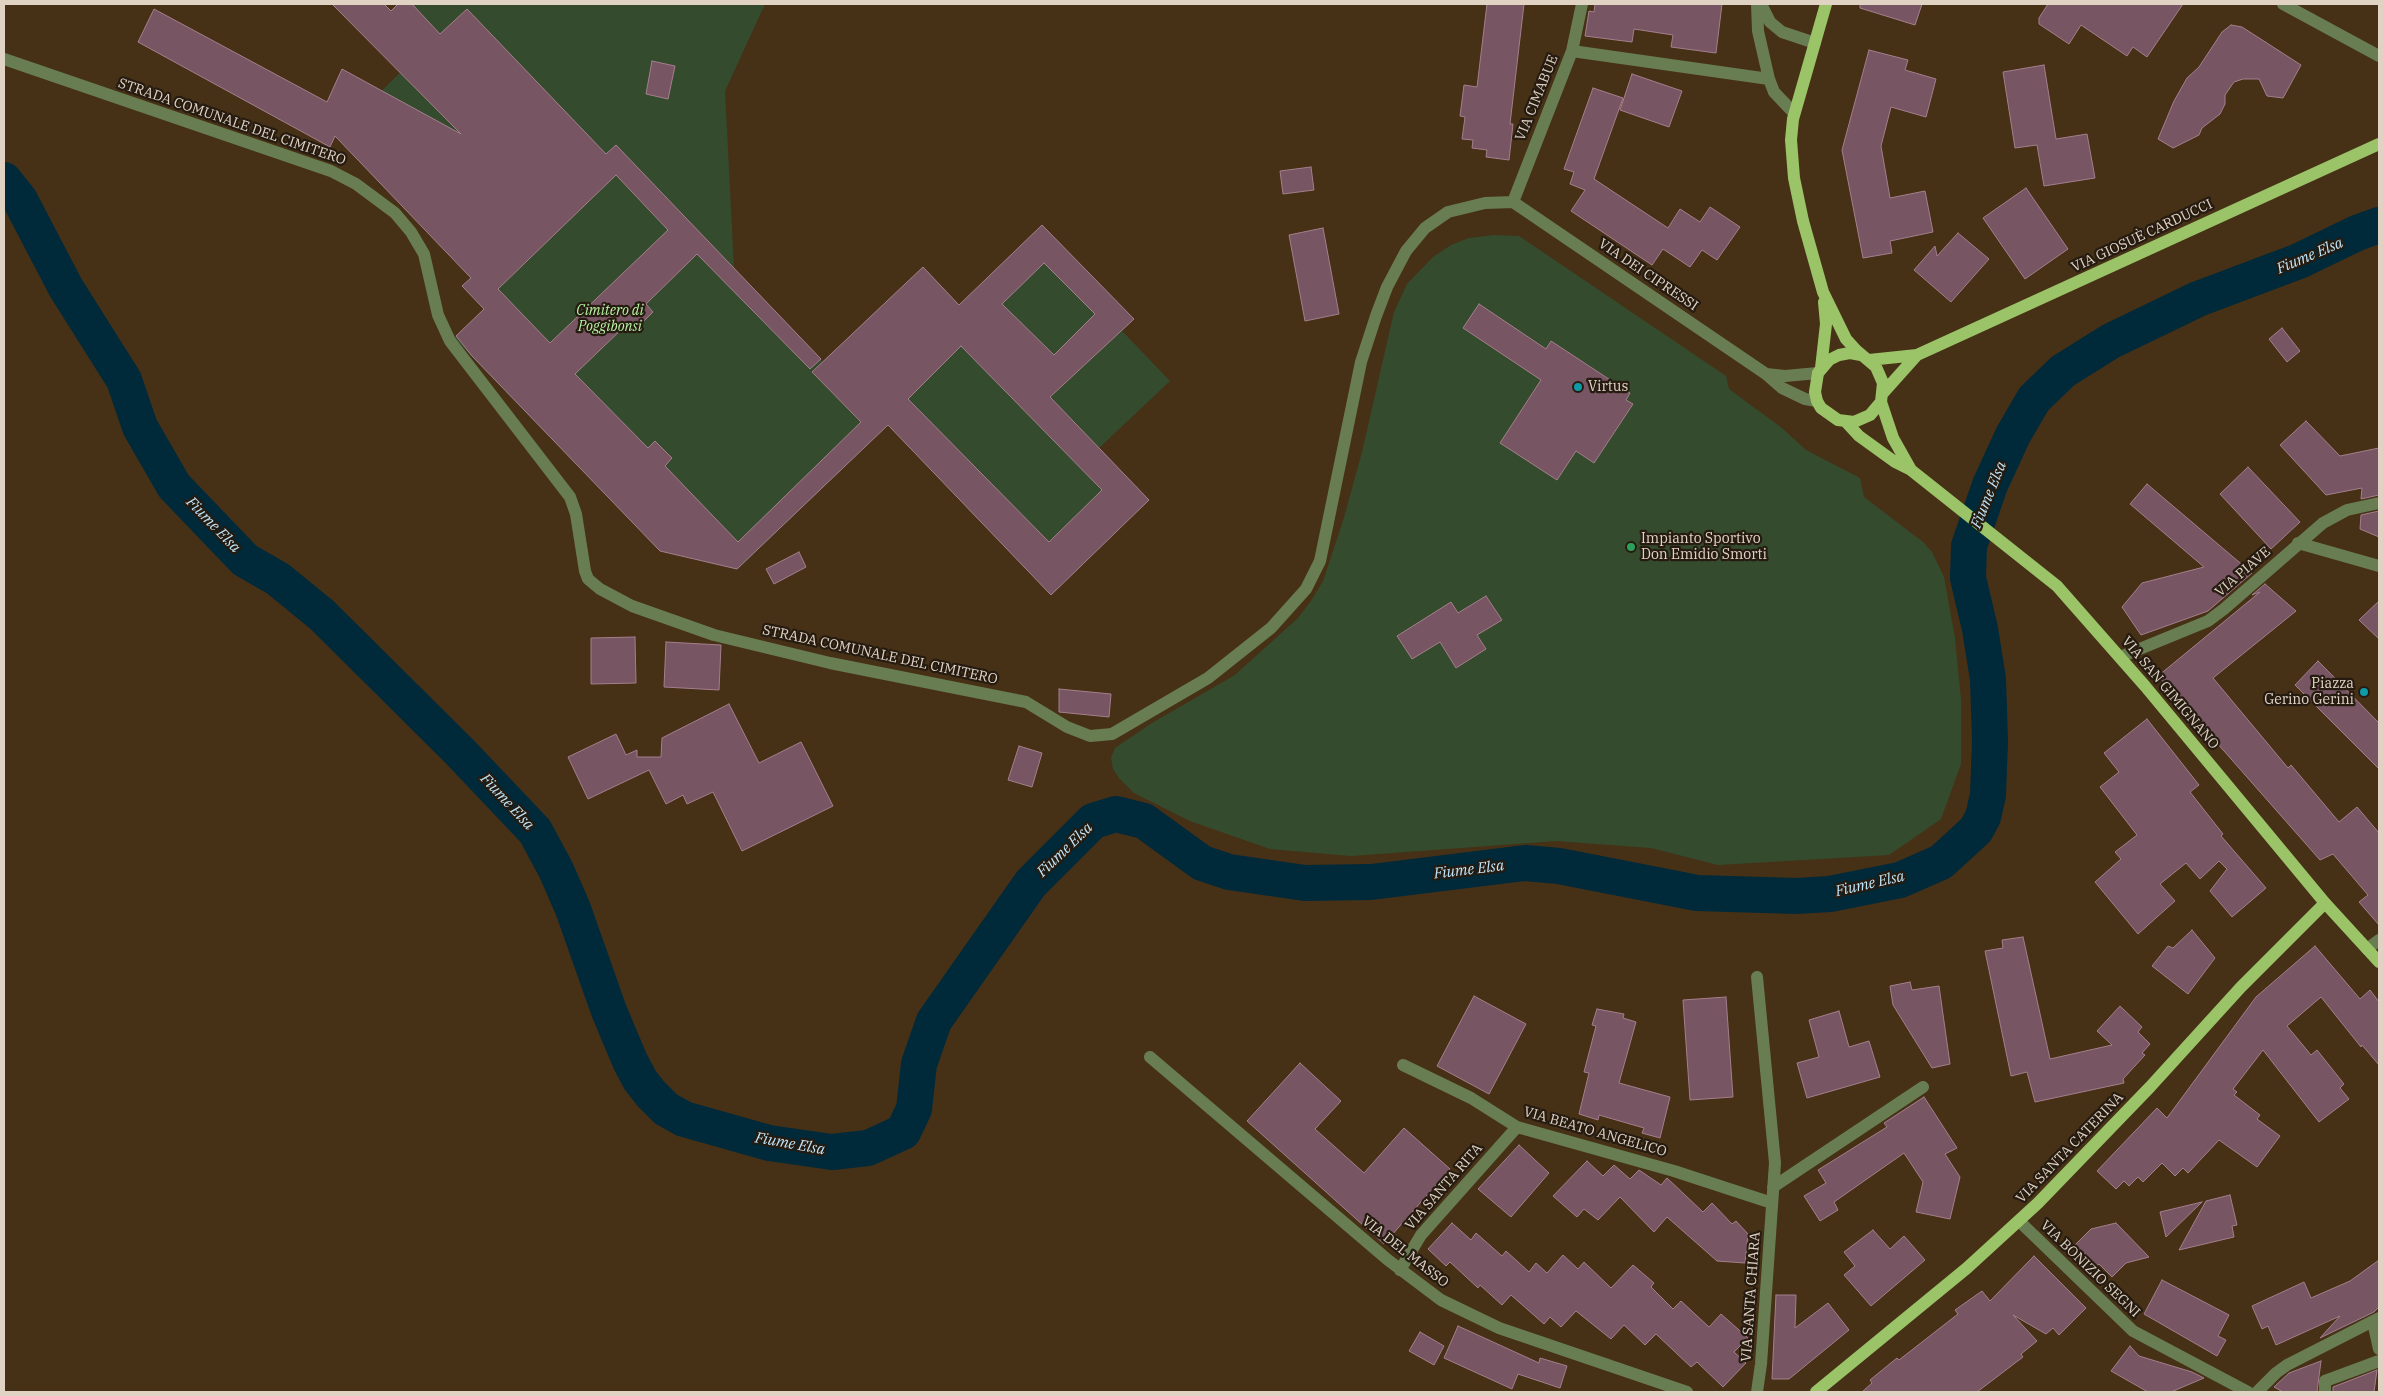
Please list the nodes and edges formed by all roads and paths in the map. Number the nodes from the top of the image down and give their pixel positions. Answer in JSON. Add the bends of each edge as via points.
{"nodes":[{"id":1,"x":1582,"y":4,"type":"edge"},
{"id":2,"x":1757,"y":4,"type":"edge"},
{"id":3,"x":1761,"y":4,"type":"edge"},
{"id":4,"x":1826,"y":4,"type":"edge"},
{"id":5,"x":2284,"y":4,"type":"edge"},
{"id":6,"x":1815,"y":43,"type":"junction"},
{"id":7,"x":1572,"y":51,"type":"junction"},
{"id":8,"x":2379,"y":56,"type":"edge"},
{"id":9,"x":4,"y":59,"type":"edge"},
{"id":10,"x":1769,"y":79,"type":"junction"},
{"id":11,"x":1794,"y":113,"type":"junction"},
{"id":12,"x":2379,"y":144,"type":"edge"},
{"id":13,"x":1513,"y":202,"type":"junction"},
{"id":14,"x":1823,"y":292,"type":"junction"},
{"id":15,"x":1917,"y":355,"type":"junction"},
{"id":16,"x":1865,"y":358,"type":"junction"},
{"id":17,"x":1819,"y":370,"type":"junction"},
{"id":18,"x":1766,"y":374,"type":"junction"},
{"id":19,"x":1882,"y":397,"type":"junction"},
{"id":20,"x":1817,"y":401,"type":"junction"},
{"id":21,"x":1846,"y":422,"type":"junction"},
{"id":22,"x":1911,"y":470,"type":"junction"},
{"id":23,"x":2379,"y":503,"type":"edge"},
{"id":24,"x":2298,"y":543,"type":"junction"},
{"id":25,"x":2379,"y":566,"type":"edge"},
{"id":26,"x":2120,"y":656,"type":"junction"},
{"id":27,"x":2325,"y":903,"type":"junction"},
{"id":28,"x":2379,"y":940,"type":"edge"},
{"id":29,"x":2368,"y":949,"type":"junction"},
{"id":30,"x":2379,"y":962,"type":"edge"},
{"id":31,"x":1757,"y":977,"type":"dead end"},
{"id":32,"x":1150,"y":1057,"type":"dead end"},
{"id":33,"x":1403,"y":1065,"type":"dead end"},
{"id":34,"x":1923,"y":1087,"type":"dead end"},
{"id":35,"x":1517,"y":1127,"type":"junction"},
{"id":36,"x":1773,"y":1187,"type":"junction"},
{"id":37,"x":1772,"y":1203,"type":"junction"},
{"id":38,"x":2019,"y":1221,"type":"junction"},
{"id":39,"x":1400,"y":1270,"type":"junction"},
{"id":40,"x":2376,"y":1320,"type":"edge"},
{"id":41,"x":2379,"y":1349,"type":"edge"},
{"id":42,"x":2379,"y":1362,"type":"edge"},
{"id":43,"x":1687,"y":1392,"type":"edge"},
{"id":44,"x":1757,"y":1392,"type":"edge"},
{"id":45,"x":1816,"y":1392,"type":"edge"},
{"id":46,"x":2248,"y":1392,"type":"edge"},
{"id":47,"x":2257,"y":1392,"type":"edge"},
{"id":48,"x":2325,"y":1392,"type":"edge"}],
"edges":[{"from":1,"to":7,"type":"street","name":"VIA CIMABUE"},
{"from":2,"to":10,"type":"street","via":[[1758,32]]},
{"from":3,"to":6,"type":"street","via":[[1770,22],[1782,32]]},
{"from":4,"to":6,"type":"main road","name":"VIA SAN GIMIGNANO"},
{"from":5,"to":8,"type":"street"},
{"from":6,"to":11,"type":"main road","name":"VIA SAN GIMIGNANO"},
{"from":7,"to":10,"type":"street"},
{"from":7,"to":13,"type":"street","name":"VIA CIMABUE"},
{"from":9,"to":13,"type":"street","name":"STRADA COMUNALE DEL CIMITERO","via":[[302,160],[349,180],[384,203],[406,225],[422,248],[438,315],[450,341],[558,479],[574,508],[582,562],[588,579],[600,589],[632,606],[694,629],[814,660],[1014,699],[1030,704],[1062,725],[1097,736],[1112,734],[1213,674],[1259,638],[1299,599],[1320,561],[1366,342],[1400,262],[1418,234],[1440,216],[1472,204]]},
{"from":10,"to":11,"type":"street","via":[[1774,92]]},
{"from":11,"to":14,"type":"main road","name":"VIA SAN GIMIGNANO","via":[[1791,140],[1794,178]]},
{"from":12,"to":15,"type":"main road","name":"VIA GIOSUÈ CARDUCCI"},
{"from":13,"to":18,"type":"street","name":"VIA DEI CIPRESSI"},
{"from":14,"to":16,"type":"main road","name":"VIA SAN GIMIGNANO","via":[[1846,339]]},
{"from":14,"to":17,"type":"main road","name":"VIA SAN GIMIGNANO","via":[[1826,324]]},
{"from":15,"to":16,"type":"main road","name":"VIA GIOSUÈ CARDUCCI"},
{"from":15,"to":19,"type":"main road","name":"VIA GIOSUÈ CARDUCCI"},
{"from":16,"to":17,"type":"main road","via":[[1850,353],[1839,355]]},
{"from":16,"to":19,"type":"main road","name":"VIA SAN GIMIGNANO","via":[[1881,374]]},
{"from":17,"to":18,"type":"street","via":[[1785,376]]},
{"from":17,"to":20,"type":"main road","name":"VIA SAN GIMIGNANO","via":[[1815,392]]},
{"from":18,"to":20,"type":"street","name":"VIA DEI CIPRESSI","via":[[1794,395]]},
{"from":19,"to":21,"type":"main road","via":[[1870,415],[1862,420]]},
{"from":19,"to":22,"type":"main road","name":"VIA SAN GIMIGNANO","via":[[1893,438]]},
{"from":20,"to":21,"type":"main road","name":"VIA SAN GIMIGNANO","via":[[1829,416]]},
{"from":21,"to":22,"type":"main road","name":"VIA SAN GIMIGNANO","via":[[1887,457]]},
{"from":22,"to":26,"type":"main road","name":"VIA SAN GIMIGNANO","via":[[2044,573]]},
{"from":23,"to":24,"type":"street","name":"VIA PIAVE","via":[[2333,517]]},
{"from":24,"to":25,"type":"street"},
{"from":24,"to":26,"type":"street","name":"VIA PIAVE","via":[[2208,620]]},
{"from":26,"to":27,"type":"main road","name":"VIA SAN GIMIGNANO"},
{"from":27,"to":29,"type":"main road","name":"VIA SAN GIMIGNANO"},
{"from":27,"to":38,"type":"main road","name":"VIA SANTA CATERINA"},
{"from":28,"to":29,"type":"street"},
{"from":29,"to":30,"type":"main road","name":"VIA SAN GIMIGNANO"},
{"from":31,"to":36,"type":"street","via":[[1774,1140]]},
{"from":32,"to":39,"type":"street","name":"VIA DEL MASSO"},
{"from":33,"to":35,"type":"street","name":"VIA BEATO ANGELICO","via":[[1477,1102]]},
{"from":34,"to":36,"type":"street"},
{"from":35,"to":37,"type":"street","name":"VIA BEATO ANGELICO","via":[[1674,1171]]},
{"from":35,"to":39,"type":"street","name":"VIA SANTA RITA","via":[[1421,1235]]},
{"from":36,"to":37,"type":"street"},
{"from":37,"to":44,"type":"street","name":"VIA SANTA CHIARA","via":[[1762,1364]]},
{"from":38,"to":45,"type":"main road","name":"VIA SANTA CATERINA"},
{"from":38,"to":46,"type":"street","name":"VIA BONIZIO SEGNI","via":[[2133,1331]]},
{"from":39,"to":43,"type":"street","name":"VIA DEL MASSO","via":[[1441,1300],[1486,1323]]},
{"from":40,"to":41,"type":"street"},
{"from":40,"to":47,"type":"street","via":[[2287,1365]]},
{"from":42,"to":48,"type":"street","via":[[2325,1381]]}]}
